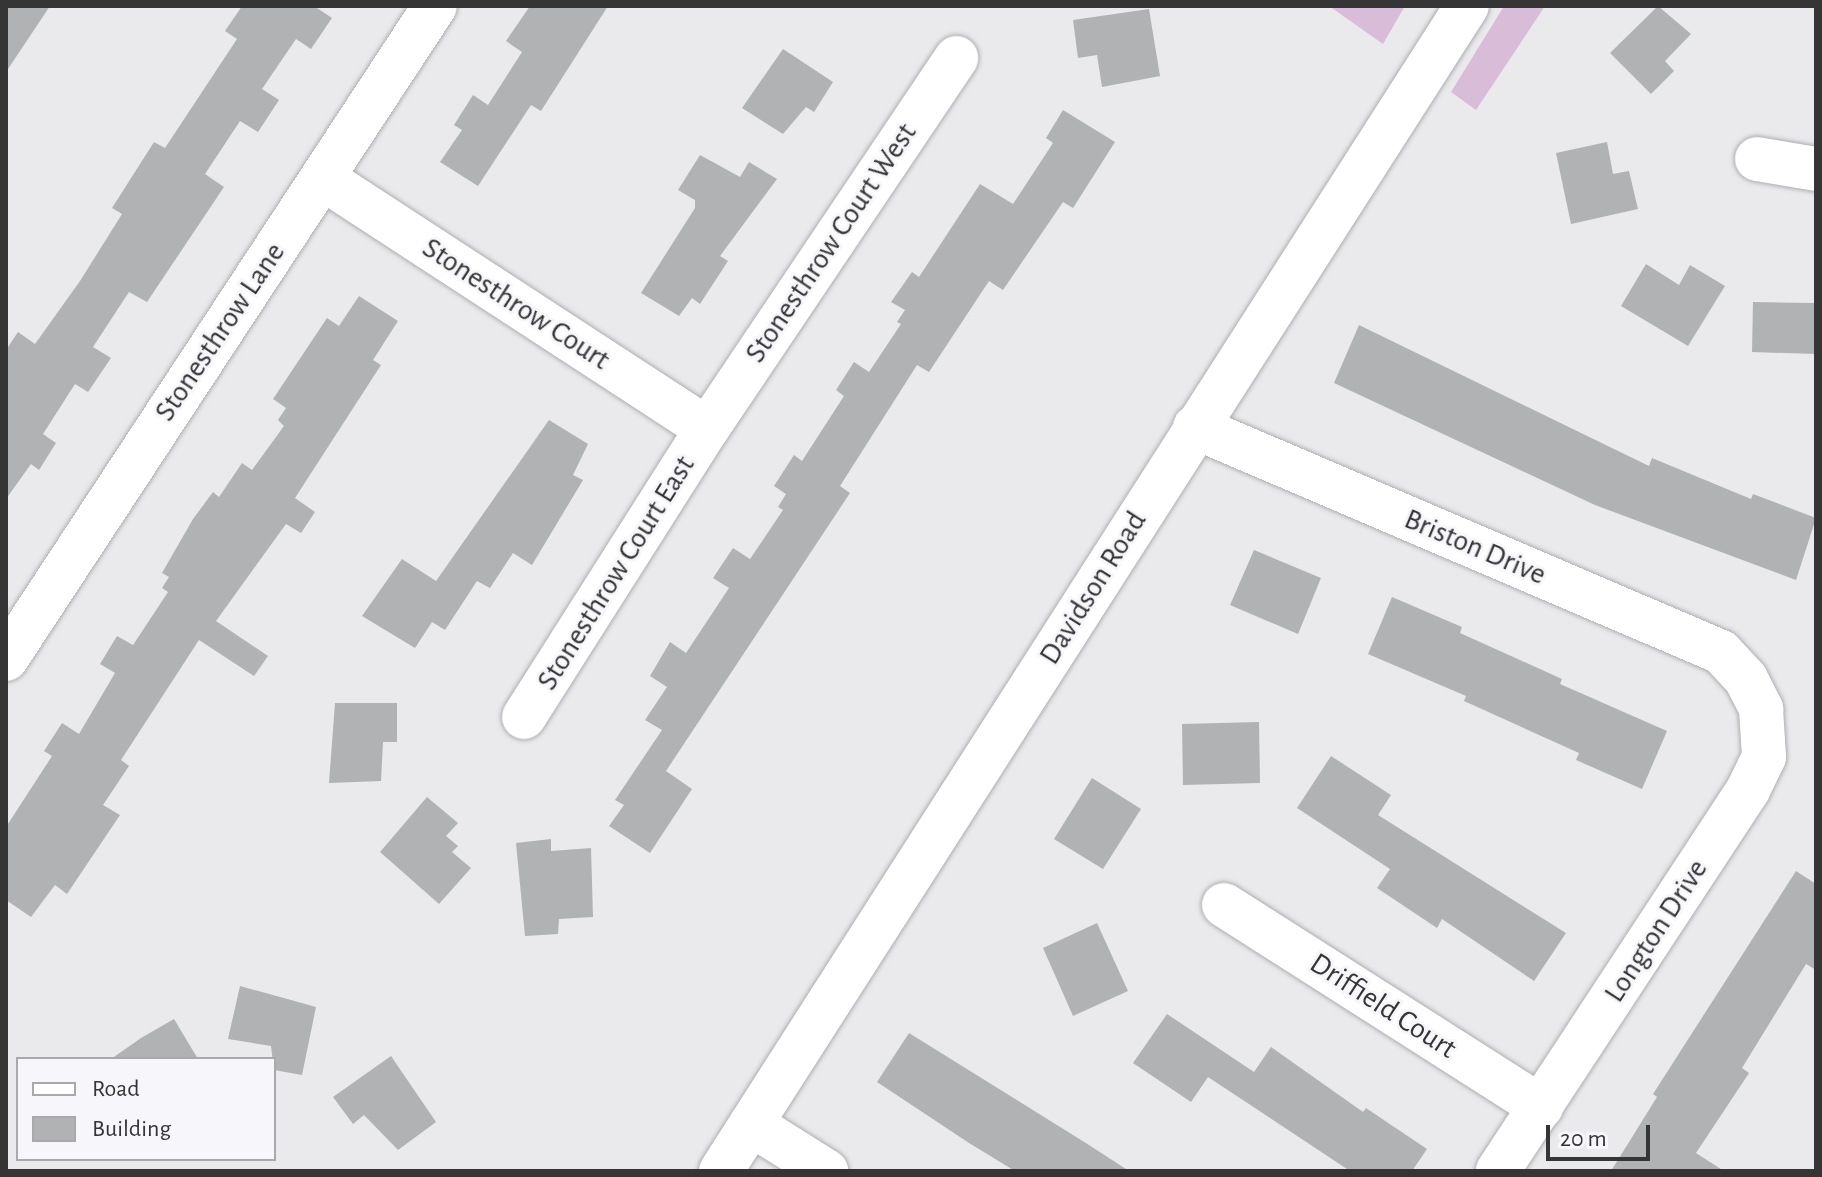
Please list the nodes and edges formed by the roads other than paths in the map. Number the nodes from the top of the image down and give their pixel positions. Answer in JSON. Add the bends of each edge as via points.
{"nodes":[{"id":1,"x":435,"y":6,"type":"edge"},
{"id":2,"x":1467,"y":6,"type":"edge"},
{"id":3,"x":956,"y":58,"type":"dead end"},
{"id":4,"x":1757,"y":159,"type":"dead end"},
{"id":5,"x":1816,"y":169,"type":"edge"},
{"id":6,"x":324,"y":179,"type":"junction"},
{"id":7,"x":1195,"y":427,"type":"junction"},
{"id":8,"x":707,"y":429,"type":"junction"},
{"id":9,"x":6,"y":659,"type":"edge"},
{"id":10,"x":1746,"y":679,"type":"joint"},
{"id":11,"x":524,"y":717,"type":"dead end"},
{"id":12,"x":1224,"y":905,"type":"dead end"},
{"id":13,"x":1541,"y":1107,"type":"junction"},
{"id":14,"x":751,"y":1124,"type":"junction"},
{"id":15,"x":721,"y":1171,"type":"edge"},
{"id":16,"x":826,"y":1171,"type":"edge"},
{"id":17,"x":1498,"y":1171,"type":"edge"}],
"edges":[{"from":1,"to":6,"type":"street","name":"Stonesthrow Lane"},
{"from":2,"to":7,"type":"street","name":"Davidson Road"},
{"from":3,"to":8,"type":"street","name":"Stonesthrow Court West"},
{"from":4,"to":5,"type":"street"},
{"from":6,"to":8,"type":"street","name":"Stonesthrow Court"},
{"from":6,"to":9,"type":"street","name":"Stonesthrow Lane","via":[[183,384]]},
{"from":7,"to":10,"type":"street","name":"Briston Drive","via":[[1721,652]]},
{"from":7,"to":14,"type":"street","name":"Davidson Road"},
{"from":8,"to":11,"type":"street","name":"Stonesthrow Court East"},
{"from":10,"to":13,"type":"street","name":"Longton Drive","via":[[1763,720],[1764,757]]},
{"from":12,"to":13,"type":"street","name":"Driffield Court"},
{"from":13,"to":17,"type":"street","name":"Longton Drive"},
{"from":14,"to":15,"type":"street","name":"Davidson Road"},
{"from":14,"to":16,"type":"street"}]}
